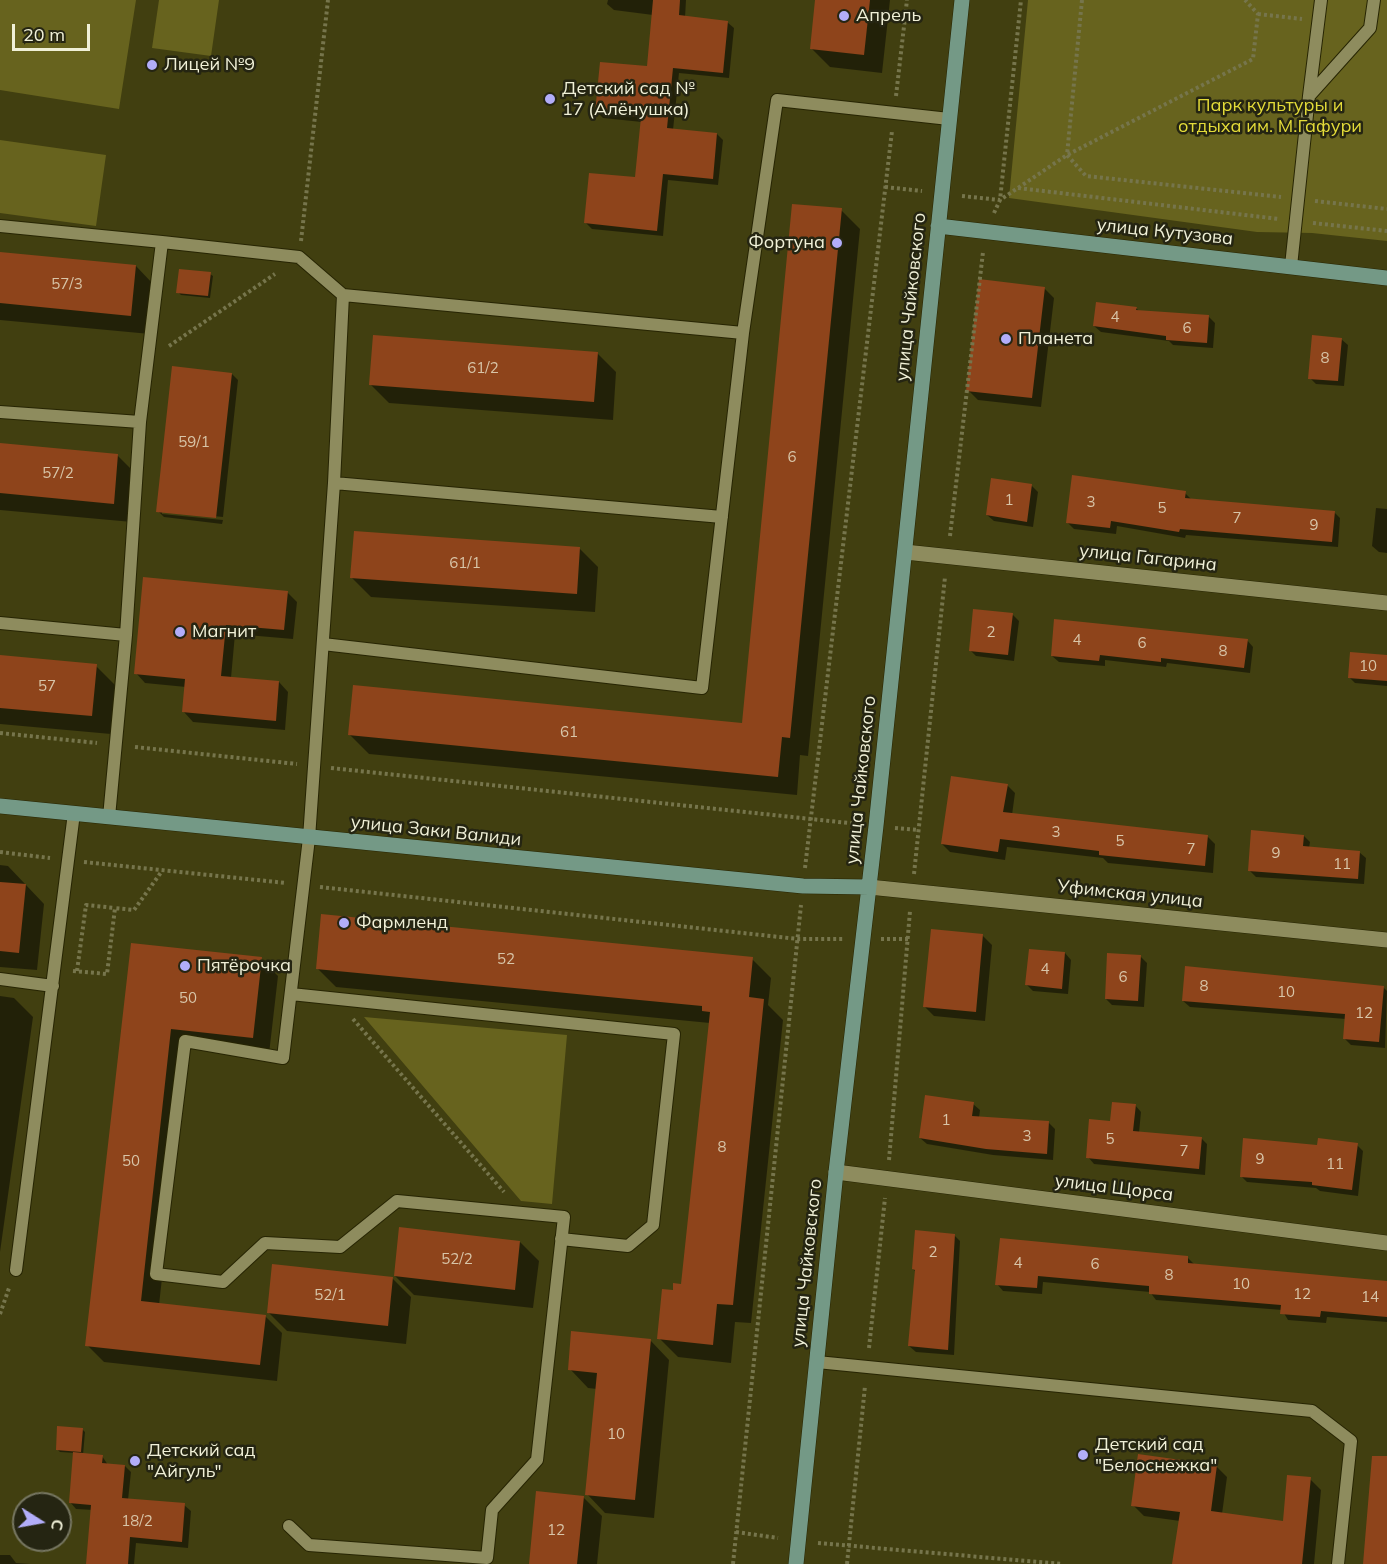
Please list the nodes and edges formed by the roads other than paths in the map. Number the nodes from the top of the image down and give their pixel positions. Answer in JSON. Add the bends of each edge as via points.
{"nodes":[{"id":1,"x":962,"y":0,"type":"edge"},
{"id":2,"x":1321,"y":0,"type":"edge"},
{"id":3,"x":1374,"y":0,"type":"edge"},
{"id":4,"x":1309,"y":96,"type":"junction"},
{"id":5,"x":949,"y":119,"type":"junction"},
{"id":6,"x":0,"y":226,"type":"edge"},
{"id":7,"x":938,"y":226,"type":"junction"},
{"id":8,"x":162,"y":242,"type":"junction"},
{"id":9,"x":1291,"y":266,"type":"junction"},
{"id":10,"x":1387,"y":278,"type":"edge"},
{"id":11,"x":343,"y":295,"type":"junction"},
{"id":12,"x":743,"y":333,"type":"junction"},
{"id":13,"x":0,"y":412,"type":"edge"},
{"id":14,"x":140,"y":422,"type":"junction"},
{"id":15,"x":334,"y":483,"type":"junction"},
{"id":16,"x":722,"y":517,"type":"junction"},
{"id":17,"x":905,"y":552,"type":"junction"},
{"id":18,"x":1387,"y":603,"type":"edge"},
{"id":19,"x":0,"y":623,"type":"edge"},
{"id":20,"x":126,"y":635,"type":"junction"},
{"id":21,"x":323,"y":644,"type":"junction"},
{"id":22,"x":0,"y":806,"type":"edge"},
{"id":23,"x":74,"y":813,"type":"junction"},
{"id":24,"x":109,"y":817,"type":"junction"},
{"id":25,"x":309,"y":838,"type":"junction"},
{"id":26,"x":869,"y":887,"type":"junction"},
{"id":27,"x":1387,"y":940,"type":"edge"},
{"id":28,"x":0,"y":979,"type":"edge"},
{"id":29,"x":53,"y":986,"type":"junction"},
{"id":30,"x":291,"y":994,"type":"junction"},
{"id":31,"x":836,"y":1172,"type":"junction"},
{"id":32,"x":561,"y":1239,"type":"junction"},
{"id":33,"x":1387,"y":1243,"type":"edge"},
{"id":34,"x":16,"y":1270,"type":"road end"},
{"id":35,"x":817,"y":1362,"type":"junction"},
{"id":36,"x":289,"y":1526,"type":"dead end"},
{"id":37,"x":487,"y":1561,"type":"edge"},
{"id":38,"x":796,"y":1564,"type":"edge"},
{"id":39,"x":1338,"y":1564,"type":"edge"}],
"edges":[{"from":1,"to":5,"type":"main road","name":"улица Чайковского"},
{"from":2,"to":4,"type":"lane"},
{"from":3,"to":4,"type":"lane","via":[[1370,28]]},
{"from":4,"to":9,"type":"lane"},
{"from":5,"to":7,"type":"main road","name":"улица Чайковского"},
{"from":5,"to":12,"type":"lane","via":[[777,100]]},
{"from":6,"to":8,"type":"lane"},
{"from":7,"to":9,"type":"main road","name":"улица Кутузова"},
{"from":7,"to":17,"type":"main road","name":"улица Чайковского"},
{"from":8,"to":11,"type":"lane","via":[[299,257]]},
{"from":8,"to":14,"type":"lane"},
{"from":9,"to":10,"type":"main road","name":"улица Кутузова"},
{"from":11,"to":12,"type":"lane"},
{"from":11,"to":15,"type":"lane"},
{"from":12,"to":16,"type":"lane"},
{"from":13,"to":14,"type":"lane"},
{"from":14,"to":20,"type":"lane"},
{"from":15,"to":16,"type":"lane"},
{"from":15,"to":21,"type":"lane"},
{"from":16,"to":21,"type":"lane","via":[[702,688]]},
{"from":17,"to":18,"type":"street","name":"улица Гагарина"},
{"from":17,"to":26,"type":"main road","name":"улица Чайковского"},
{"from":19,"to":20,"type":"lane"},
{"from":20,"to":24,"type":"lane"},
{"from":21,"to":25,"type":"lane"},
{"from":22,"to":23,"type":"main road","name":"улица Заки Валиди"},
{"from":23,"to":24,"type":"main road","name":"улица Заки Валиди"},
{"from":23,"to":29,"type":"lane"},
{"from":24,"to":25,"type":"main road","name":"улица Заки Валиди"},
{"from":25,"to":26,"type":"main road","name":"улица Заки Валиди","via":[[803,886]]},
{"from":25,"to":30,"type":"lane"},
{"from":26,"to":27,"type":"street","name":"Уфимская улица"},
{"from":26,"to":31,"type":"main road","name":"улица Чайковского"},
{"from":28,"to":29,"type":"lane"},
{"from":29,"to":34,"type":"lane"},
{"from":30,"to":32,"type":"lane","via":[[674,1034],[653,1225],[628,1246]]},
{"from":30,"to":32,"type":"lane","via":[[283,1058],[185,1041],[156,1274],[223,1282],[265,1243],[340,1247],[397,1201],[564,1217]]},
{"from":31,"to":33,"type":"street","name":"улица Щорса"},
{"from":31,"to":35,"type":"main road","name":"улица Чайковского"},
{"from":32,"to":37,"type":"lane","via":[[537,1460],[492,1510]]},
{"from":35,"to":38,"type":"main road","name":"улица Чайковского"},
{"from":35,"to":39,"type":"lane","via":[[1312,1411],[1351,1441]]},
{"from":36,"to":37,"type":"lane","via":[[309,1545]]}]}
